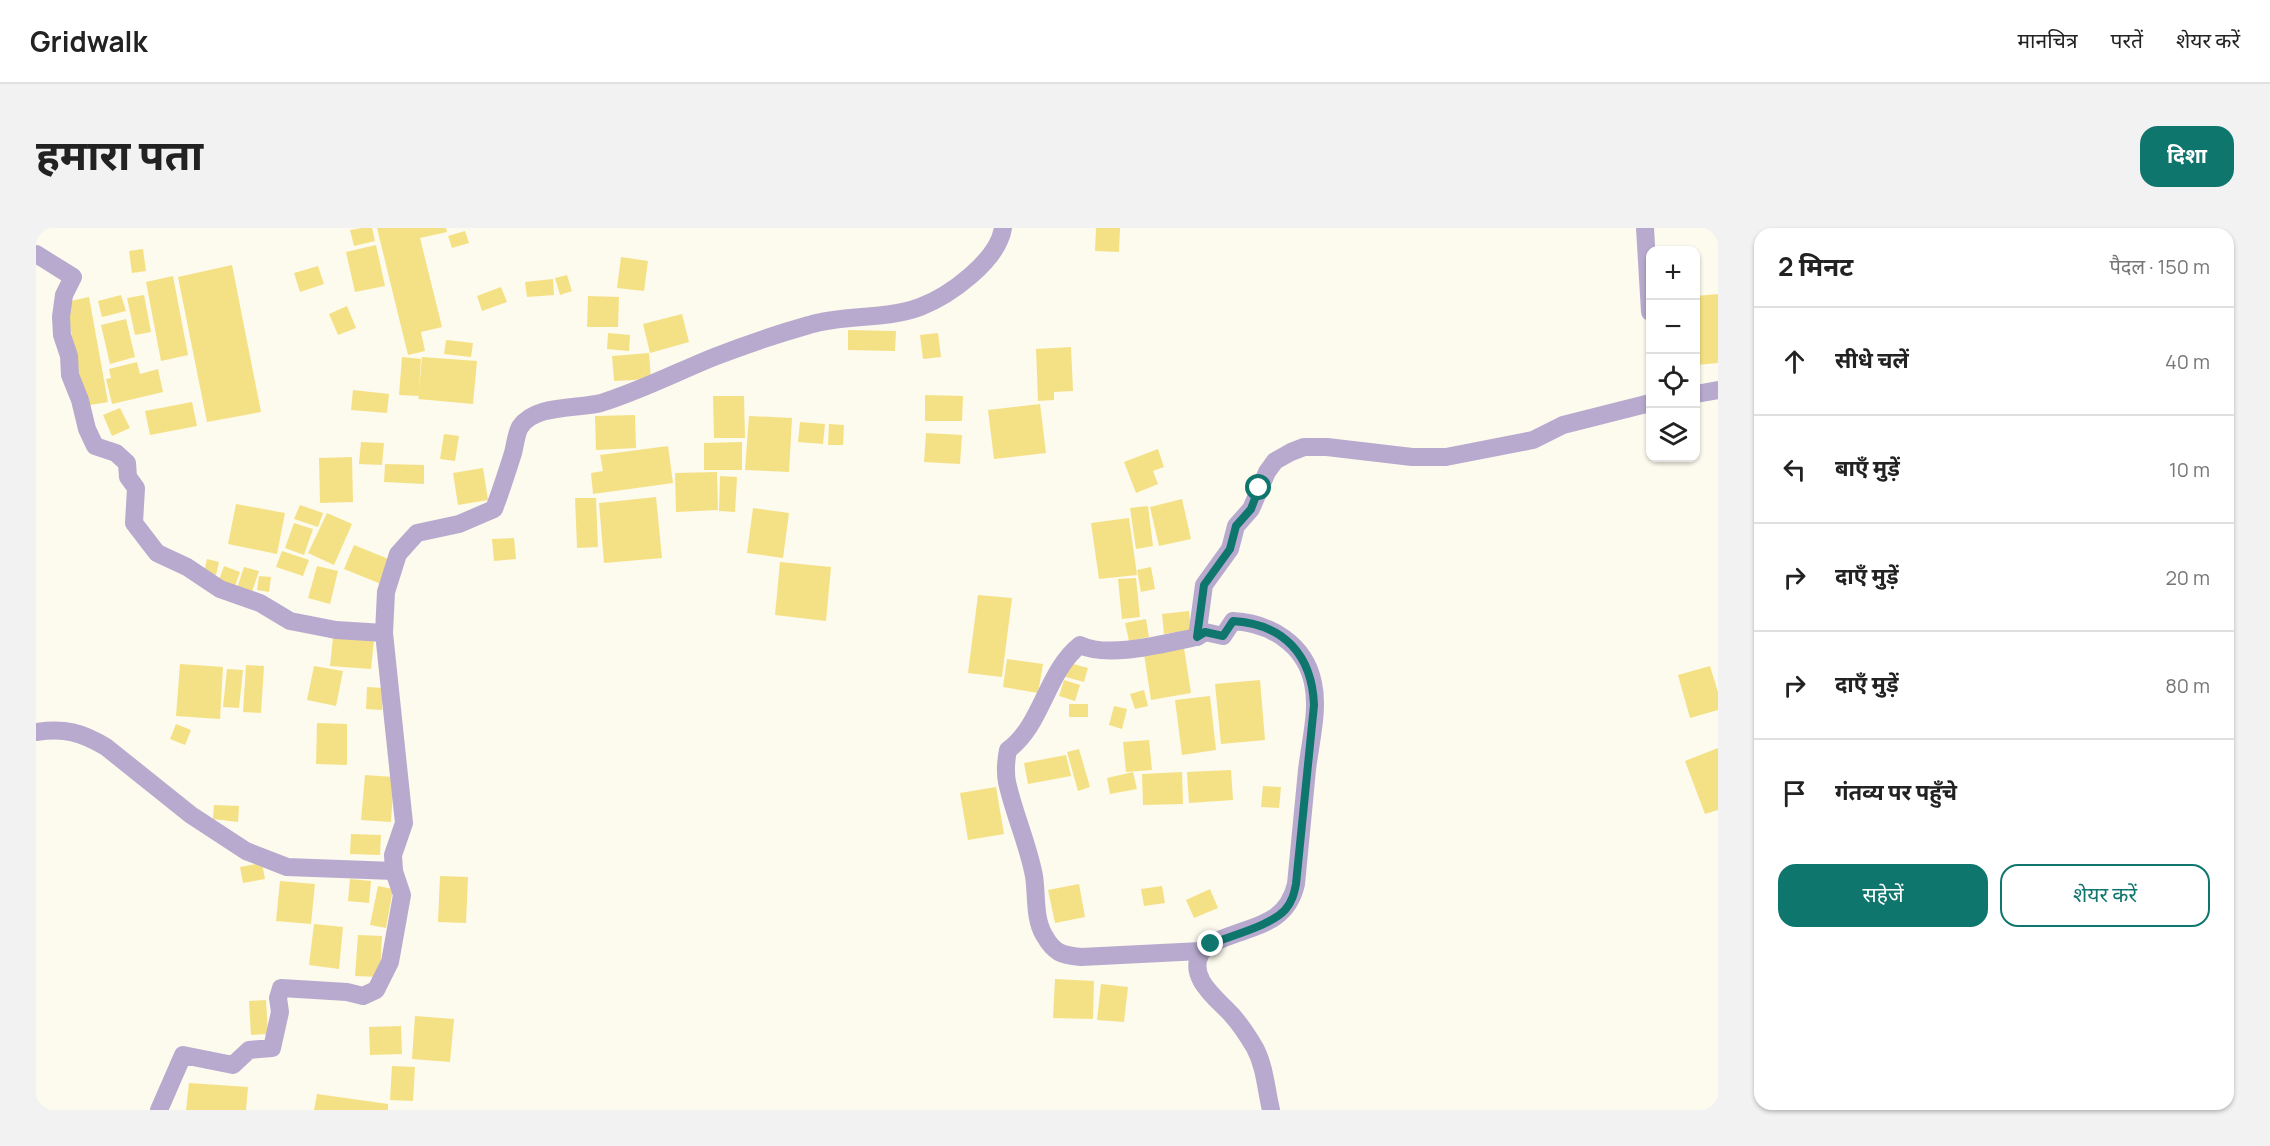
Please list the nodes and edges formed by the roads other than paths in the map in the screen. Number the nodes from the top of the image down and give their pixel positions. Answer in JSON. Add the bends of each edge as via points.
{"nodes":[{"id":1,"x":1003,"y":228,"type":"edge"},
{"id":2,"x":1646,"y":228,"type":"edge"},
{"id":3,"x":36,"y":254,"type":"edge"},
{"id":4,"x":1649,"y":300,"type":"edge"},
{"id":5,"x":1718,"y":390,"type":"edge"},
{"id":6,"x":1700,"y":393,"type":"edge"},
{"id":7,"x":1646,"y":404,"type":"edge"},
{"id":8,"x":384,"y":633,"type":"junction"},
{"id":9,"x":1197,"y":637,"type":"junction"},
{"id":10,"x":36,"y":732,"type":"edge"},
{"id":11,"x":394,"y":871,"type":"junction"},
{"id":12,"x":1202,"y":951,"type":"junction"},
{"id":13,"x":159,"y":1110,"type":"edge"},
{"id":14,"x":1271,"y":1110,"type":"edge"}],
"edges":[{"from":1,"to":8,"type":"street","via":[[991,254],[972,275],[920,307],[812,324],[599,403],[538,413],[521,426],[494,509],[459,524],[417,533],[398,554],[386,592]]},
{"from":2,"to":4,"type":"street"},
{"from":3,"to":8,"type":"street","via":[[73,278],[64,295],[61,316],[70,375],[95,447],[116,453],[127,463],[128,477],[136,488],[134,523],[157,553],[220,589],[260,603],[290,621],[336,630]]},
{"from":5,"to":6,"type":"street"},
{"from":7,"to":9,"type":"street","via":[[1563,425],[1533,440],[1446,456],[1327,447],[1304,447],[1291,452],[1275,461],[1267,472],[1251,509],[1236,526],[1230,549],[1204,585]]},
{"from":8,"to":11,"type":"street","via":[[404,823],[393,855]]},
{"from":9,"to":12,"type":"street","via":[[1205,632],[1223,636],[1233,621],[1267,627],[1298,650],[1313,684],[1314,705],[1293,898],[1275,918]]},
{"from":9,"to":12,"type":"street","via":[[1109,650],[1090,650],[1080,645],[1067,656],[1028,728],[1008,750],[1006,764],[1007,781],[1034,876],[1038,921],[1052,948],[1061,955],[1081,957]]},
{"from":10,"to":11,"type":"street","via":[[72,731],[89,737],[214,832],[246,851],[286,867]]},
{"from":11,"to":13,"type":"street","via":[[402,895],[390,962],[376,990],[363,996],[281,988],[272,1048],[249,1050],[233,1065],[183,1055]]},
{"from":12,"to":14,"type":"street","via":[[1198,975],[1255,1049]]}]}
